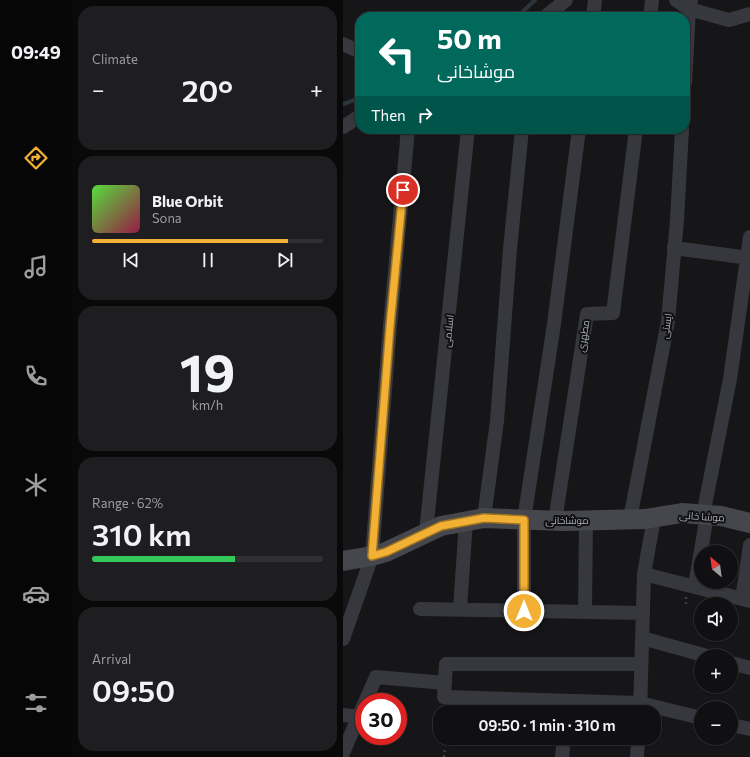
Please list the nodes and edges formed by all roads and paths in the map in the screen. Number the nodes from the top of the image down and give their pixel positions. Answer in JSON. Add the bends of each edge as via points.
{"nodes":[{"id":1,"x":566,"y":0,"type":"edge"},
{"id":2,"x":595,"y":0,"type":"edge"},
{"id":3,"x":652,"y":0,"type":"edge"},
{"id":4,"x":676,"y":0,"type":"edge"},
{"id":5,"x":690,"y":4,"type":"edge"},
{"id":6,"x":551,"y":12,"type":"edge"},
{"id":7,"x":594,"y":12,"type":"edge"},
{"id":8,"x":651,"y":12,"type":"edge"},
{"id":9,"x":750,"y":14,"type":"edge"},
{"id":10,"x":343,"y":44,"type":"edge"},
{"id":11,"x":355,"y":50,"type":"edge"},
{"id":12,"x":355,"y":119,"type":"edge"},
{"id":13,"x":343,"y":127,"type":"edge"},
{"id":14,"x":343,"y":134,"type":"edge"},
{"id":15,"x":408,"y":134,"type":"edge"},
{"id":16,"x":467,"y":134,"type":"edge"},
{"id":17,"x":522,"y":134,"type":"edge"},
{"id":18,"x":578,"y":134,"type":"edge"},
{"id":19,"x":635,"y":134,"type":"edge"},
{"id":20,"x":682,"y":134,"type":"edge"},
{"id":21,"x":750,"y":237,"type":"edge"},
{"id":22,"x":675,"y":248,"type":"junction"},
{"id":23,"x":749,"y":258,"type":"edge"},
{"id":24,"x":705,"y":515,"type":"junction"},
{"id":25,"x":654,"y":518,"type":"junction"},
{"id":26,"x":630,"y":519,"type":"junction"},
{"id":27,"x":475,"y":520,"type":"junction"},
{"id":28,"x":524,"y":520,"type":"junction"},
{"id":29,"x":555,"y":520,"type":"junction"},
{"id":30,"x":586,"y":520,"type":"junction"},
{"id":31,"x":750,"y":523,"type":"edge"},
{"id":32,"x":426,"y":532,"type":"junction"},
{"id":33,"x":701,"y":545,"type":"edge"},
{"id":34,"x":750,"y":545,"type":"edge"},
{"id":35,"x":372,"y":556,"type":"junction"},
{"id":36,"x":343,"y":562,"type":"edge"},
{"id":37,"x":644,"y":574,"type":"junction"},
{"id":38,"x":694,"y":586,"type":"edge"},
{"id":39,"x":706,"y":589,"type":"edge"},
{"id":40,"x":746,"y":600,"type":"edge"},
{"id":41,"x":420,"y":609,"type":"dead end"},
{"id":42,"x":460,"y":610,"type":"junction"},
{"id":43,"x":524,"y":611,"type":"junction"},
{"id":44,"x":585,"y":612,"type":"junction"},
{"id":45,"x":643,"y":613,"type":"junction"},
{"id":46,"x":642,"y":638,"type":"junction"},
{"id":47,"x":343,"y":639,"type":"edge"},
{"id":48,"x":694,"y":652,"type":"edge"},
{"id":49,"x":641,"y":664,"type":"junction"},
{"id":50,"x":738,"y":665,"type":"edge"},
{"id":51,"x":750,"y":668,"type":"edge"},
{"id":52,"x":445,"y":683,"type":"junction"},
{"id":53,"x":368,"y":693,"type":"edge"},
{"id":54,"x":601,"y":705,"type":"edge"},
{"id":55,"x":640,"y":705,"type":"edge"},
{"id":56,"x":661,"y":711,"type":"edge"},
{"id":57,"x":343,"y":715,"type":"edge"},
{"id":58,"x":355,"y":717,"type":"edge"},
{"id":59,"x":694,"y":717,"type":"edge"},
{"id":60,"x":355,"y":724,"type":"edge"},
{"id":61,"x":738,"y":727,"type":"edge"},
{"id":62,"x":750,"y":730,"type":"edge"},
{"id":63,"x":638,"y":745,"type":"edge"},
{"id":64,"x":445,"y":747,"type":"dead end"},
{"id":65,"x":343,"y":753,"type":"edge"},
{"id":66,"x":444,"y":757,"type":"edge"},
{"id":67,"x":637,"y":757,"type":"edge"}],
"edges":[{"from":1,"to":6,"type":"street"},
{"from":2,"to":7,"type":"street"},
{"from":3,"to":8,"type":"street"},
{"from":4,"to":5,"type":"street"},
{"from":5,"to":9,"type":"street","via":[[729,20]]},
{"from":10,"to":11,"type":"street"},
{"from":12,"to":13,"type":"street"},
{"from":13,"to":14,"type":"street"},
{"from":15,"to":35,"type":"street"},
{"from":16,"to":32,"type":"street","name":"اسلامی"},
{"from":17,"to":27,"type":"street","via":[[497,421]]},
{"from":18,"to":28,"type":"street","via":[[554,324]]},
{"from":19,"to":29,"type":"street","name":"مطهری","via":[[613,313],[587,314]]},
{"from":20,"to":22,"type":"street","name":"ایستی"},
{"from":21,"to":23,"type":"street"},
{"from":22,"to":23,"type":"street"},
{"from":22,"to":26,"type":"street","name":"ایستی","via":[[668,321]]},
{"from":23,"to":24,"type":"street"},
{"from":24,"to":25,"type":"street","name":"موشا خانی","via":[[683,513]]},
{"from":24,"to":31,"type":"street","name":"موشا خانی"},
{"from":24,"to":33,"type":"street"},
{"from":25,"to":26,"type":"street","name":"موشا خانی"},
{"from":25,"to":37,"type":"street"},
{"from":26,"to":30,"type":"street","name":"موشاخانی"},
{"from":27,"to":28,"type":"street","name":"موشاخانی"},
{"from":27,"to":32,"type":"street","name":"موشاخانی","via":[[441,526]]},
{"from":27,"to":42,"type":"street"},
{"from":28,"to":29,"type":"street","name":"موشاخانی"},
{"from":28,"to":43,"type":"street"},
{"from":29,"to":30,"type":"street","name":"موشاخانی"},
{"from":30,"to":44,"type":"street"},
{"from":32,"to":35,"type":"street","name":"موشاخانی","via":[[386,552]]},
{"from":34,"to":40,"type":"street"},
{"from":35,"to":36,"type":"street","name":"موشاخانی"},
{"from":35,"to":47,"type":"street"},
{"from":37,"to":38,"type":"street"},
{"from":37,"to":45,"type":"street"},
{"from":39,"to":40,"type":"street"},
{"from":41,"to":42,"type":"street"},
{"from":42,"to":43,"type":"street"},
{"from":43,"to":44,"type":"street"},
{"from":44,"to":45,"type":"street"},
{"from":45,"to":46,"type":"street"},
{"from":46,"to":48,"type":"street"},
{"from":46,"to":49,"type":"street"},
{"from":49,"to":52,"type":"street","via":[[446,664]]},
{"from":49,"to":55,"type":"street"},
{"from":50,"to":51,"type":"street"},
{"from":52,"to":53,"type":"street","via":[[375,677]]},
{"from":52,"to":54,"type":"street","via":[[444,697]]},
{"from":56,"to":59,"type":"street"},
{"from":57,"to":58,"type":"street"},
{"from":60,"to":65,"type":"street"},
{"from":61,"to":62,"type":"street"},
{"from":63,"to":67,"type":"street"},
{"from":64,"to":66,"type":"path"}]}
